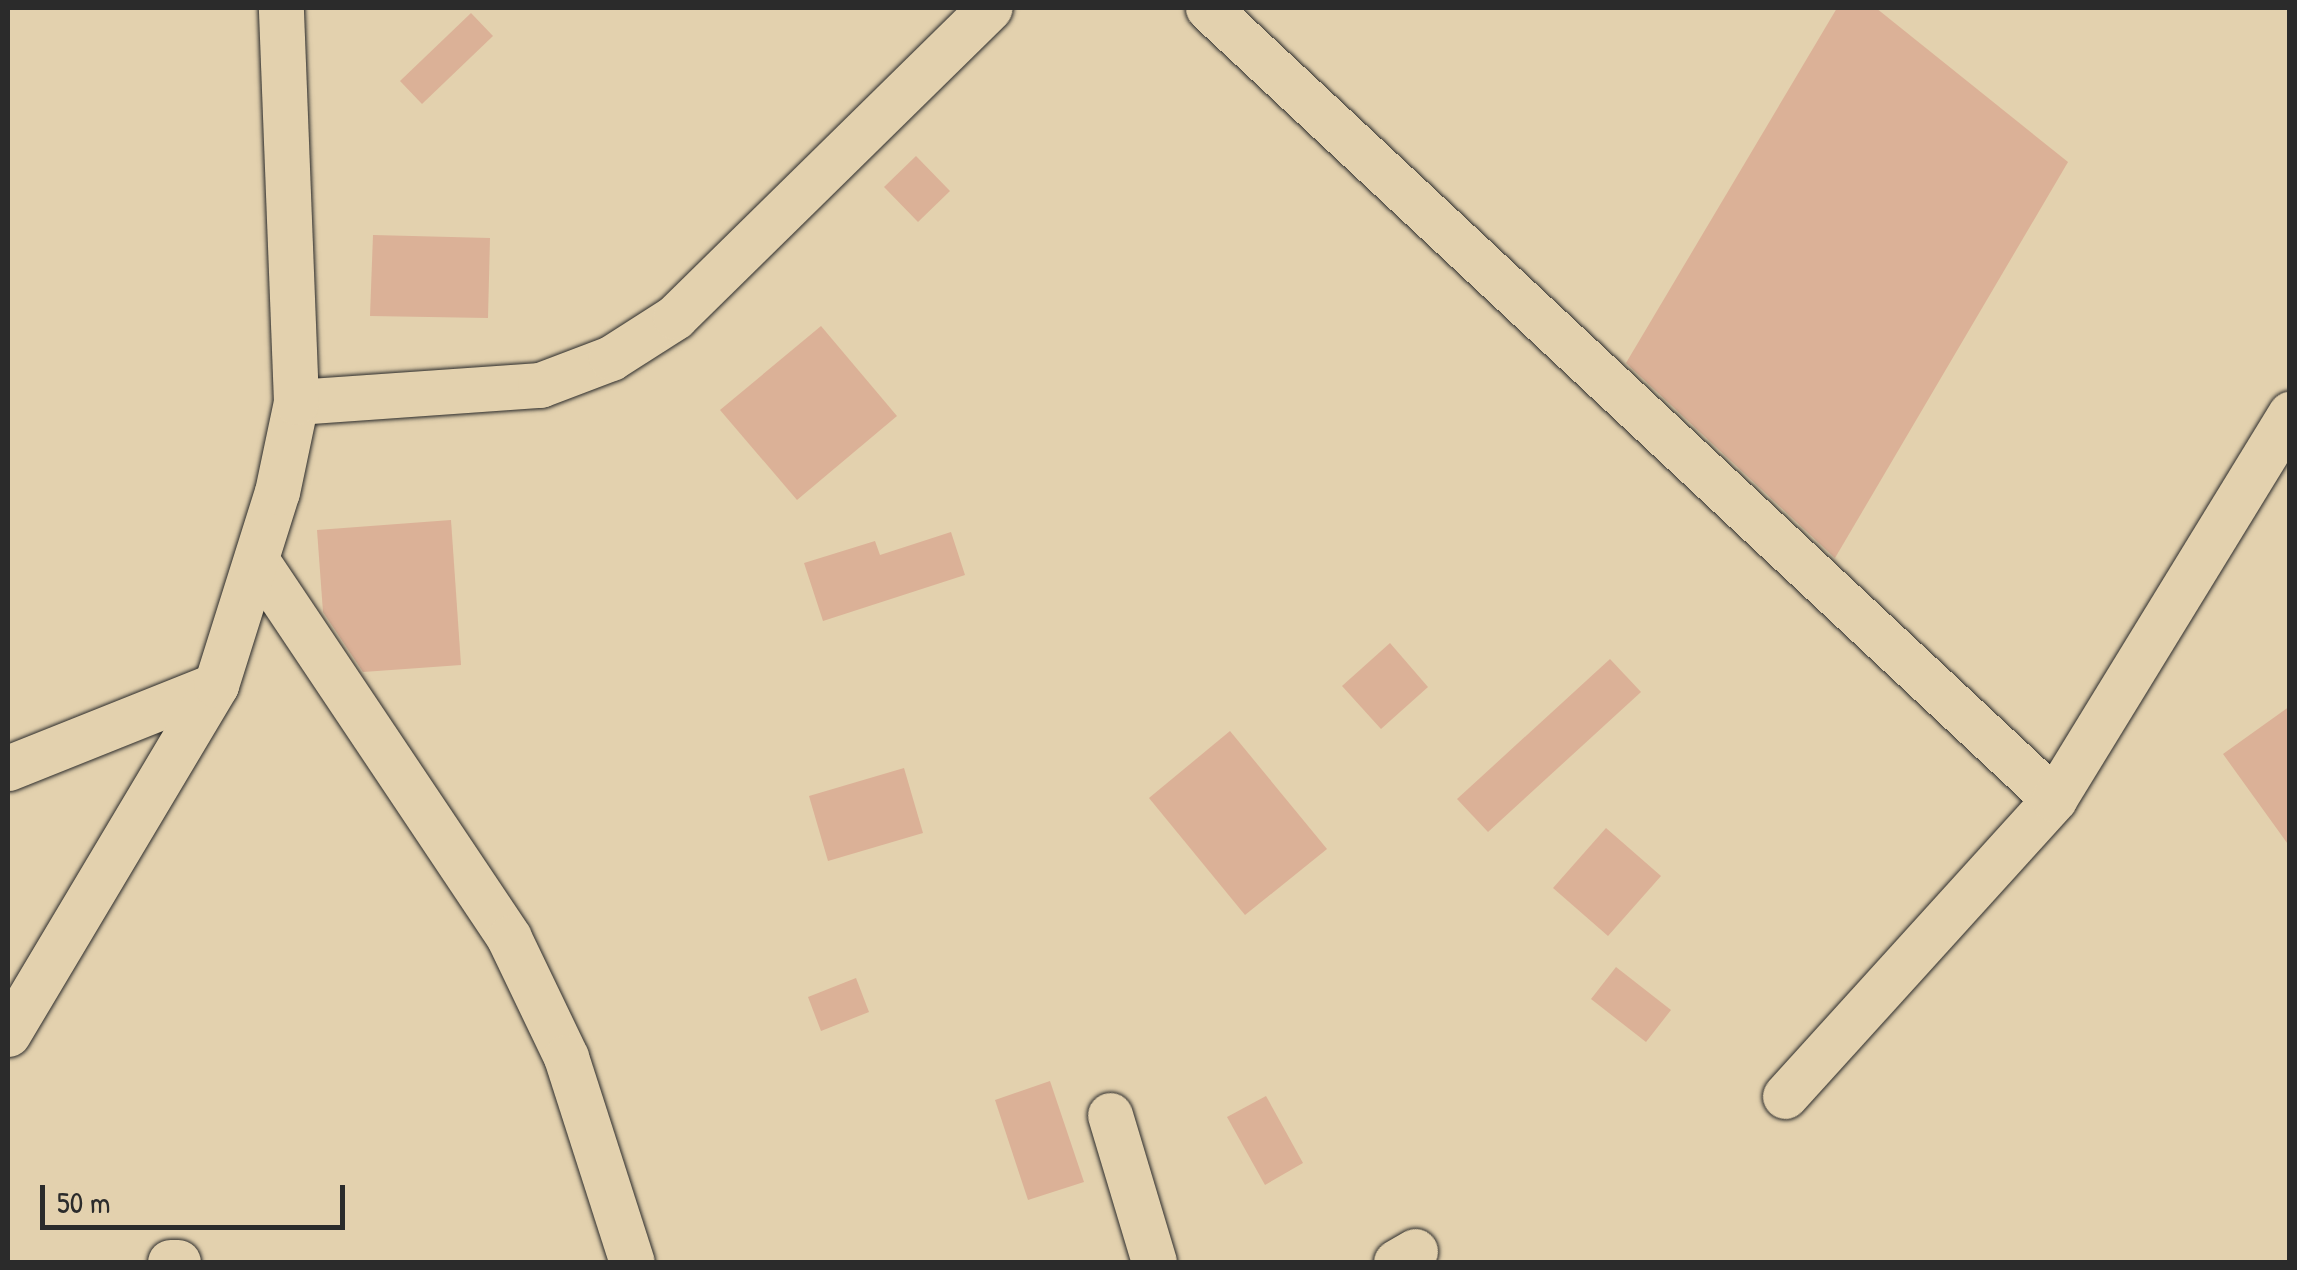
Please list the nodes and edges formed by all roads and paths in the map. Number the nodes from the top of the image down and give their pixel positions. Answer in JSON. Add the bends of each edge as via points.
{"nodes":[{"id":1,"x":281,"y":8,"type":"edge"},
{"id":2,"x":989,"y":8,"type":"edge"},
{"id":3,"x":1208,"y":8,"type":"edge"},
{"id":4,"x":296,"y":402,"type":"junction"},
{"id":5,"x":2290,"y":414,"type":"edge"},
{"id":6,"x":257,"y":562,"type":"junction"},
{"id":7,"x":216,"y":684,"type":"junction"},
{"id":8,"x":8,"y":768,"type":"edge"},
{"id":9,"x":2054,"y":799,"type":"junction"},
{"id":10,"x":8,"y":1034,"type":"edge"},
{"id":11,"x":1785,"y":1096,"type":"dead end"},
{"id":12,"x":1110,"y":1115,"type":"dead end"},
{"id":13,"x":170,"y":1262,"type":"edge"},
{"id":14,"x":178,"y":1262,"type":"edge"},
{"id":15,"x":632,"y":1262,"type":"edge"},
{"id":16,"x":1154,"y":1262,"type":"edge"}],
"edges":[{"from":1,"to":4,"type":"street"},
{"from":2,"to":4,"type":"street","via":[[675,317],[611,358],[540,385]]},
{"from":3,"to":9,"type":"street"},
{"from":4,"to":6,"type":"street"},
{"from":5,"to":9,"type":"street"},
{"from":6,"to":7,"type":"street"},
{"from":6,"to":15,"type":"street","via":[[509,938],[566,1057]]},
{"from":7,"to":8,"type":"street"},
{"from":7,"to":10,"type":"street"},
{"from":9,"to":11,"type":"street"},
{"from":12,"to":16,"type":"street"},
{"from":13,"to":14,"type":"street"}]}
